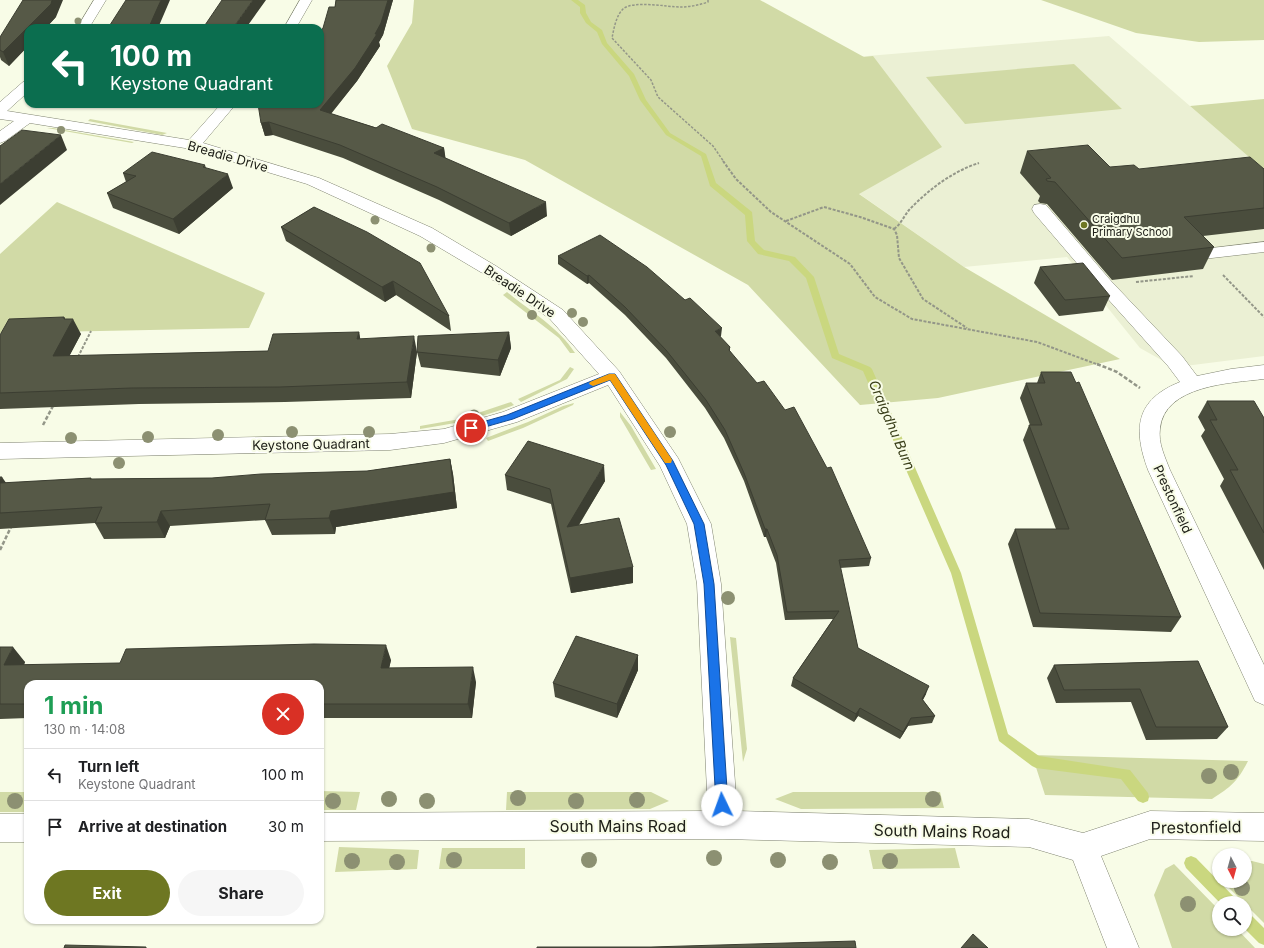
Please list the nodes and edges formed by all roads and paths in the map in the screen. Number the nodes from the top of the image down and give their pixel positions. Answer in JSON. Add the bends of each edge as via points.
{"nodes":[{"id":1,"x":100,"y":0,"type":"edge"},
{"id":2,"x":306,"y":0,"type":"edge"},
{"id":3,"x":708,"y":0,"type":"edge"},
{"id":4,"x":85,"y":24,"type":"edge"},
{"id":5,"x":292,"y":24,"type":"edge"},
{"id":6,"x":24,"y":89,"type":"edge"},
{"id":7,"x":225,"y":108,"type":"edge"},
{"id":8,"x":0,"y":110,"type":"edge"},
{"id":9,"x":0,"y":115,"type":"edge"},
{"id":10,"x":27,"y":118,"type":"junction"},
{"id":11,"x":0,"y":138,"type":"edge"},
{"id":12,"x":193,"y":145,"type":"junction"},
{"id":13,"x":979,"y":163,"type":"dead end"},
{"id":14,"x":1040,"y":209,"type":"dead end"},
{"id":15,"x":786,"y":221,"type":"junction"},
{"id":16,"x":894,"y":229,"type":"junction"},
{"id":17,"x":1264,"y":247,"type":"edge"},
{"id":18,"x":1203,"y":254,"type":"edge"},
{"id":19,"x":1198,"y":275,"type":"dead end"},
{"id":20,"x":1105,"y":285,"type":"junction"},
{"id":21,"x":1243,"y":295,"type":"dead end"},
{"id":22,"x":1264,"y":317,"type":"edge"},
{"id":23,"x":968,"y":329,"type":"junction"},
{"id":24,"x":91,"y":331,"type":"dead end"},
{"id":25,"x":77,"y":358,"type":"edge"},
{"id":26,"x":1264,"y":372,"type":"edge"},
{"id":27,"x":612,"y":376,"type":"junction"},
{"id":28,"x":1192,"y":384,"type":"junction"},
{"id":29,"x":57,"y":398,"type":"edge"},
{"id":30,"x":1161,"y":402,"type":"junction"},
{"id":31,"x":40,"y":432,"type":"dead end"},
{"id":32,"x":0,"y":451,"type":"edge"},
{"id":33,"x":13,"y":523,"type":"edge"},
{"id":34,"x":0,"y":550,"type":"edge"},
{"id":35,"x":1264,"y":693,"type":"edge"},
{"id":36,"x":723,"y":825,"type":"junction"},
{"id":37,"x":1253,"y":826,"type":"edge"},
{"id":38,"x":324,"y":827,"type":"edge"},
{"id":39,"x":0,"y":828,"type":"edge"},
{"id":40,"x":24,"y":828,"type":"edge"},
{"id":41,"x":1083,"y":848,"type":"junction"},
{"id":42,"x":1123,"y":948,"type":"edge"}],
"edges":[{"from":1,"to":4,"type":"street"},
{"from":2,"to":5,"type":"street"},
{"from":3,"to":15,"type":"path","via":[[699,6],[679,8],[641,4],[628,6],[620,12],[612,38],[651,80],[658,97],[713,146],[736,179],[771,212]]},
{"from":6,"to":8,"type":"street"},
{"from":7,"to":12,"type":"street"},
{"from":9,"to":10,"type":"street","name":"Breadie Drive"},
{"from":10,"to":11,"type":"street"},
{"from":10,"to":12,"type":"street","name":"Breadie Drive"},
{"from":12,"to":27,"type":"street","name":"Breadie Drive","via":[[313,181],[426,232],[490,270],[556,314]]},
{"from":13,"to":16,"type":"path","via":[[959,172],[925,194],[908,210],[899,226]]},
{"from":14,"to":20,"type":"street"},
{"from":15,"to":16,"type":"path","via":[[824,208],[860,216]]},
{"from":15,"to":23,"type":"path","via":[[850,264],[875,297],[912,319]]},
{"from":16,"to":23,"type":"path","via":[[899,258],[923,299]]},
{"from":17,"to":18,"type":"street"},
{"from":19,"to":20,"type":"path"},
{"from":20,"to":28,"type":"street","via":[[1175,360]]},
{"from":21,"to":22,"type":"path"},
{"from":23,"to":30,"type":"path","via":[[1036,342],[1102,366],[1117,372]]},
{"from":24,"to":25,"type":"path"},
{"from":26,"to":28,"type":"street"},
{"from":27,"to":32,"type":"street","name":"Keystone Quadrant","via":[[510,417],[444,436],[390,442]]},
{"from":27,"to":36,"type":"street","name":"Breadie Drive","via":[[670,464],[699,524],[709,584]]},
{"from":28,"to":30,"type":"street"},
{"from":29,"to":31,"type":"path"},
{"from":30,"to":35,"type":"street","name":"Prestonfield","via":[[1152,417],[1149,429],[1151,448]]},
{"from":33,"to":34,"type":"path"},
{"from":36,"to":38,"type":"street","name":"South Mains Road"},
{"from":36,"to":41,"type":"street","name":"South Mains Road","via":[[1029,833]]},
{"from":37,"to":41,"type":"street","name":"Prestonfield","via":[[1150,825]]},
{"from":39,"to":40,"type":"street"},
{"from":41,"to":42,"type":"street"}]}
